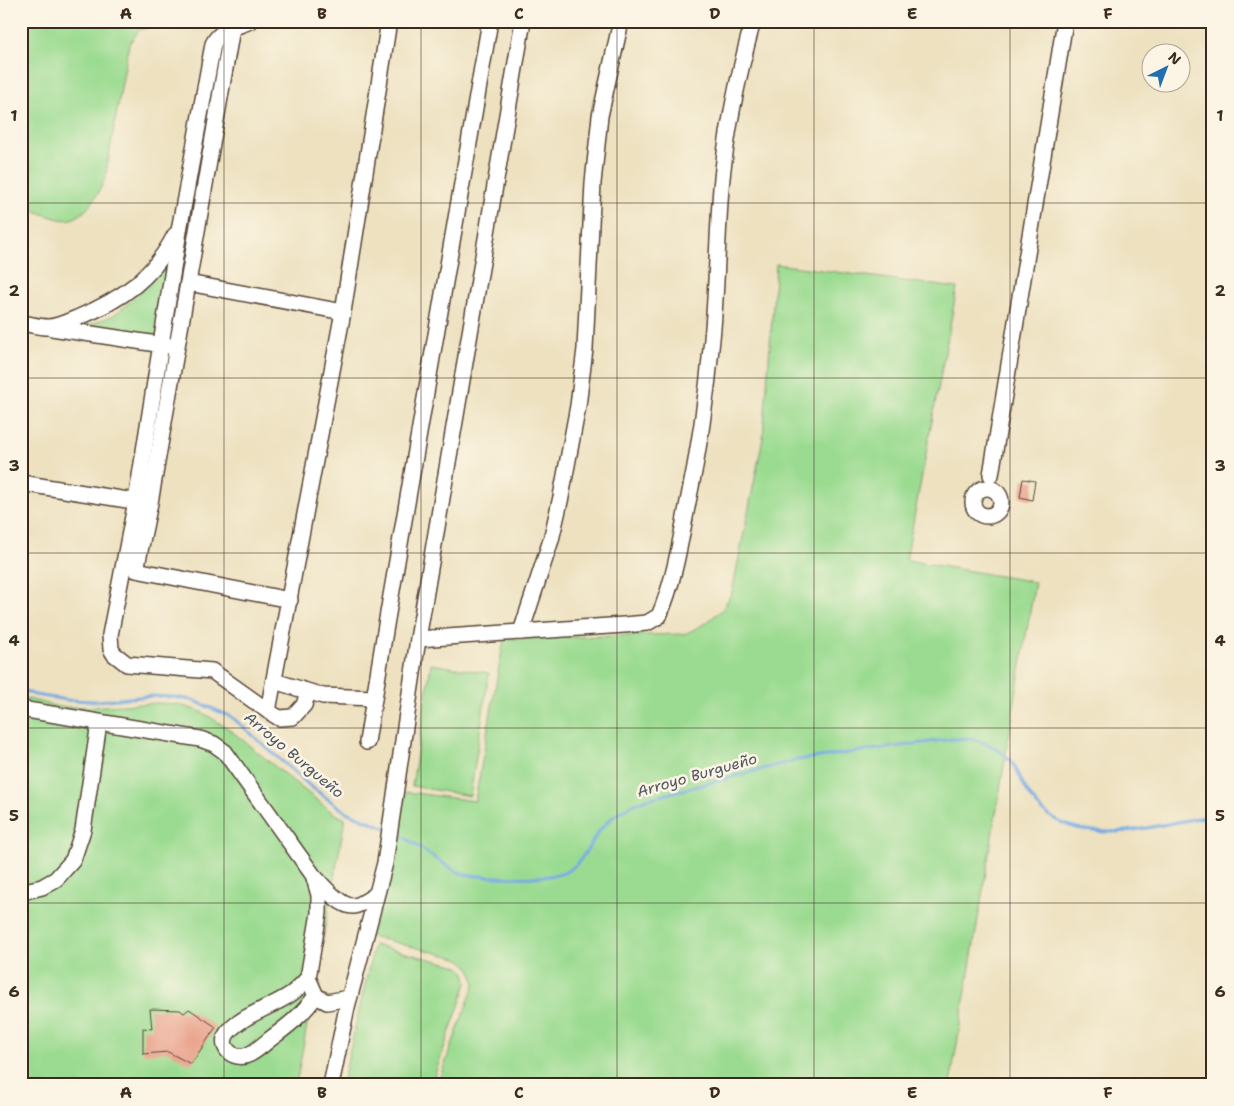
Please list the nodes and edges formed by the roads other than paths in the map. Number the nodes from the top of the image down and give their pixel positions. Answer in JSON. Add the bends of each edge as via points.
{"nodes":[{"id":1,"x":250,"y":21,"type":"edge"},
{"id":2,"x":389,"y":21,"type":"edge"},
{"id":3,"x":490,"y":21,"type":"edge"},
{"id":4,"x":524,"y":21,"type":"edge"},
{"id":5,"x":621,"y":21,"type":"edge"},
{"id":6,"x":753,"y":21,"type":"edge"},
{"id":7,"x":1065,"y":21,"type":"edge"},
{"id":8,"x":232,"y":28,"type":"junction"},
{"id":9,"x":180,"y":225,"type":"junction"},
{"id":10,"x":188,"y":283,"type":"junction"},
{"id":11,"x":343,"y":312,"type":"junction"},
{"id":12,"x":21,"y":323,"type":"edge"},
{"id":13,"x":48,"y":327,"type":"junction"},
{"id":14,"x":169,"y":346,"type":"junction"},
{"id":15,"x":991,"y":475,"type":"junction"},
{"id":16,"x":21,"y":482,"type":"edge"},
{"id":17,"x":980,"y":491,"type":"junction"},
{"id":18,"x":997,"y":493,"type":"junction"},
{"id":19,"x":143,"y":502,"type":"junction"},
{"id":20,"x":290,"y":600,"type":"junction"},
{"id":21,"x":522,"y":632,"type":"junction"},
{"id":22,"x":418,"y":638,"type":"junction"},
{"id":23,"x":274,"y":681,"type":"junction"},
{"id":24,"x":308,"y":692,"type":"junction"},
{"id":25,"x":374,"y":698,"type":"junction"},
{"id":26,"x":21,"y":709,"type":"edge"},
{"id":27,"x":268,"y":711,"type":"junction"},
{"id":28,"x":99,"y":723,"type":"junction"},
{"id":29,"x":367,"y":742,"type":"dead end"},
{"id":30,"x":313,"y":875,"type":"junction"},
{"id":31,"x":21,"y":892,"type":"edge"},
{"id":32,"x":375,"y":895,"type":"junction"},
{"id":33,"x":349,"y":905,"type":"junction"},
{"id":34,"x":319,"y":913,"type":"junction"},
{"id":35,"x":367,"y":927,"type":"junction"},
{"id":36,"x":308,"y":978,"type":"junction"},
{"id":37,"x":316,"y":996,"type":"junction"},
{"id":38,"x":349,"y":998,"type":"junction"},
{"id":39,"x":331,"y":1085,"type":"edge"}],
"edges":[{"from":1,"to":8,"type":"street"},
{"from":2,"to":11,"type":"street"},
{"from":3,"to":25,"type":"street"},
{"from":4,"to":22,"type":"street"},
{"from":5,"to":21,"type":"street","via":[[600,116],[593,183],[585,349],[578,406],[551,540]]},
{"from":6,"to":21,"type":"street","via":[[738,78],[721,187],[704,417],[679,546],[663,607],[659,616],[647,623]]},
{"from":7,"to":15,"type":"street"},
{"from":8,"to":9,"type":"street","via":[[216,36],[213,44]]},
{"from":8,"to":10,"type":"street"},
{"from":9,"to":13,"type":"street","via":[[152,270],[133,288],[107,305]]},
{"from":9,"to":14,"type":"street"},
{"from":10,"to":11,"type":"street"},
{"from":10,"to":14,"type":"street"},
{"from":11,"to":20,"type":"street"},
{"from":12,"to":13,"type":"street"},
{"from":13,"to":14,"type":"street"},
{"from":14,"to":19,"type":"street"},
{"from":15,"to":17,"type":"street"},
{"from":15,"to":18,"type":"street"},
{"from":16,"to":19,"type":"street"},
{"from":17,"to":18,"type":"street","via":[[989,489]]},
{"from":17,"to":18,"type":"street","via":[[974,498],[974,506],[979,514],[988,516],[996,513],[1001,505]]},
{"from":19,"to":20,"type":"street","via":[[136,570]]},
{"from":19,"to":27,"type":"street","via":[[110,635],[111,649],[127,664],[212,671]]},
{"from":20,"to":23,"type":"street"},
{"from":21,"to":22,"type":"street"},
{"from":22,"to":32,"type":"street","via":[[385,862]]},
{"from":23,"to":24,"type":"street"},
{"from":23,"to":27,"type":"street"},
{"from":24,"to":25,"type":"street","via":[[323,696]]},
{"from":24,"to":27,"type":"street","via":[[304,704],[293,717],[279,718]]},
{"from":25,"to":29,"type":"street"},
{"from":26,"to":28,"type":"street"},
{"from":28,"to":30,"type":"street","via":[[214,744],[225,752]]},
{"from":28,"to":31,"type":"street","via":[[83,830],[73,860],[56,879],[42,887]]},
{"from":30,"to":33,"type":"street","via":[[330,893]]},
{"from":30,"to":34,"type":"street","via":[[319,895]]},
{"from":32,"to":33,"type":"street"},
{"from":32,"to":35,"type":"street"},
{"from":33,"to":34,"type":"street"},
{"from":33,"to":35,"type":"street"},
{"from":34,"to":36,"type":"street"},
{"from":35,"to":38,"type":"street"},
{"from":36,"to":37,"type":"street"},
{"from":36,"to":37,"type":"street","via":[[292,993],[246,1018],[227,1033],[224,1043],[227,1050],[233,1056],[250,1054],[297,1020]]},
{"from":37,"to":38,"type":"street","via":[[327,1002]]},
{"from":38,"to":39,"type":"street"}]}
